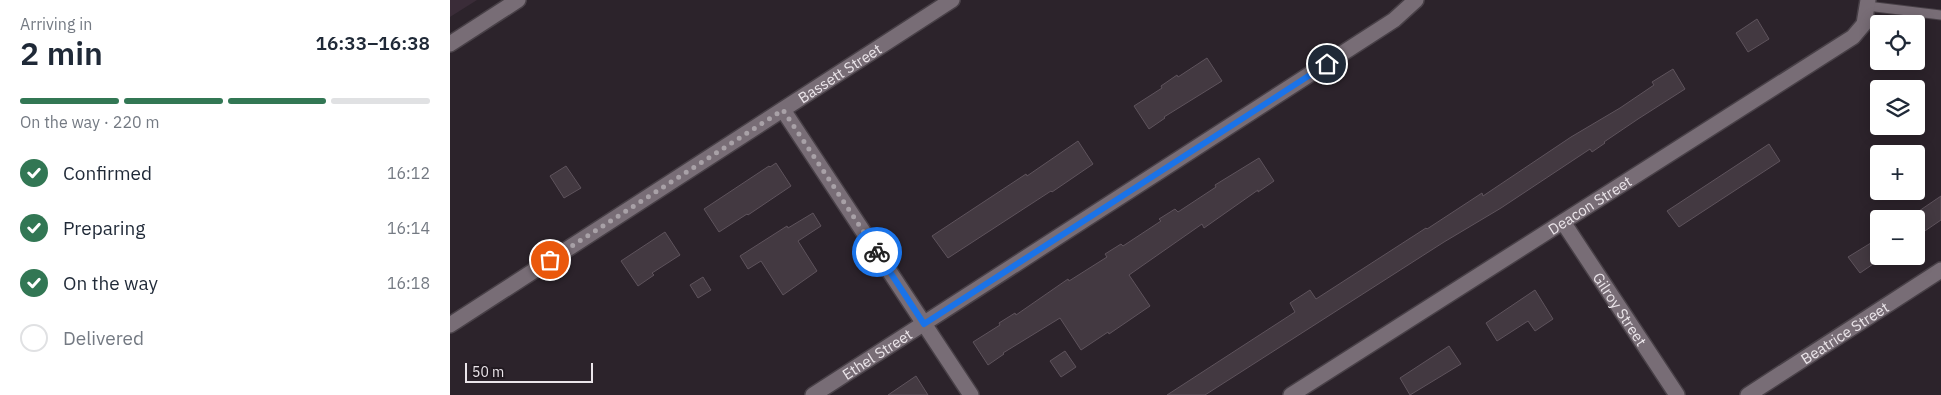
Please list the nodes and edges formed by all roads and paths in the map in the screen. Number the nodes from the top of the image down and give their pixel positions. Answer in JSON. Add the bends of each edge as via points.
{"nodes":[{"id":1,"x":518,"y":0,"type":"edge"},
{"id":2,"x":952,"y":0,"type":"edge"},
{"id":3,"x":1416,"y":0,"type":"edge"},
{"id":4,"x":1867,"y":3,"type":"edge"},
{"id":5,"x":1941,"y":14,"type":"edge"},
{"id":6,"x":450,"y":44,"type":"edge"},
{"id":7,"x":783,"y":110,"type":"junction"},
{"id":8,"x":1563,"y":222,"type":"junction"},
{"id":9,"x":1941,"y":270,"type":"edge"},
{"id":10,"x":924,"y":324,"type":"junction"},
{"id":11,"x":450,"y":325,"type":"edge"},
{"id":12,"x":813,"y":395,"type":"edge"},
{"id":13,"x":970,"y":395,"type":"edge"},
{"id":14,"x":1291,"y":395,"type":"edge"},
{"id":15,"x":1677,"y":395,"type":"edge"},
{"id":16,"x":1748,"y":395,"type":"edge"}],
"edges":[{"from":1,"to":6,"type":"street"},
{"from":2,"to":7,"type":"street","name":"Bassett Street"},
{"from":3,"to":10,"type":"street","name":"Ethel Street","via":[[1394,20]]},
{"from":4,"to":5,"type":"lane"},
{"from":4,"to":8,"type":"street","name":"Deacon Street","via":[[1864,24],[1853,37]]},
{"from":7,"to":10,"type":"street"},
{"from":7,"to":11,"type":"street","name":"Bassett Street"},
{"from":8,"to":14,"type":"street","name":"Deacon Street"},
{"from":8,"to":15,"type":"street","name":"Gilroy Street"},
{"from":9,"to":16,"type":"street","name":"Beatrice Street"},
{"from":10,"to":12,"type":"street","name":"Ethel Street"},
{"from":10,"to":13,"type":"street"}]}
